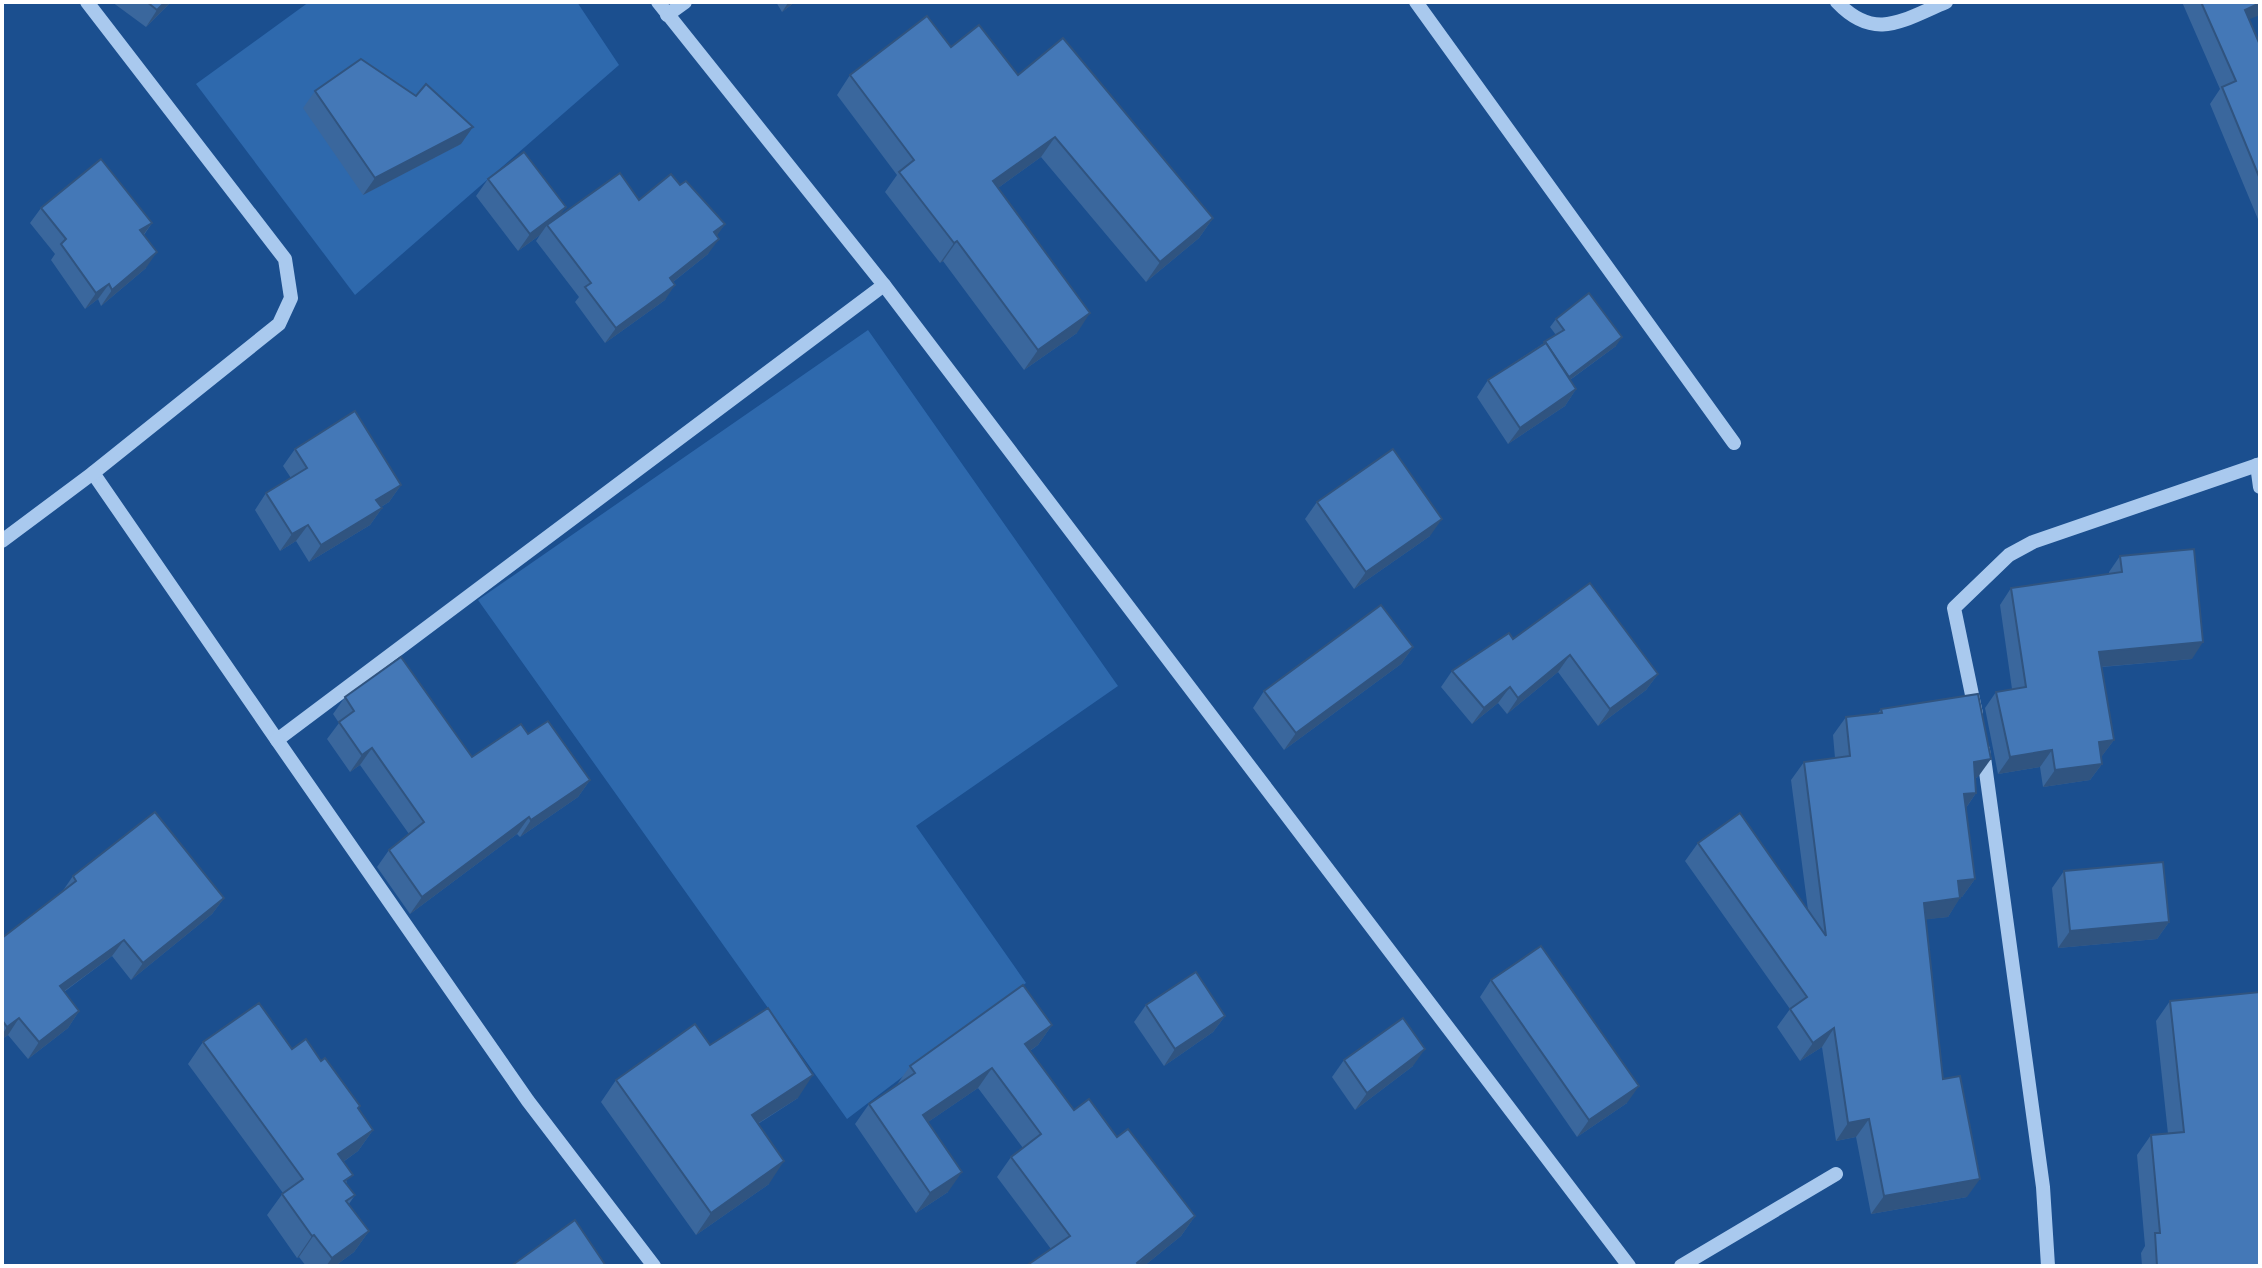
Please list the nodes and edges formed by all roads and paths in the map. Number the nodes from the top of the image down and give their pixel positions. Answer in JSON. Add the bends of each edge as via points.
{"nodes":[{"id":1,"x":87,"y":2,"type":"edge"},
{"id":2,"x":658,"y":2,"type":"edge"},
{"id":3,"x":685,"y":2,"type":"edge"},
{"id":4,"x":1416,"y":2,"type":"edge"},
{"id":5,"x":1837,"y":2,"type":"edge"},
{"id":6,"x":1946,"y":2,"type":"edge"},
{"id":7,"x":667,"y":15,"type":"junction"},
{"id":8,"x":884,"y":285,"type":"junction"},
{"id":9,"x":1734,"y":443,"type":"dead end"},
{"id":10,"x":2259,"y":464,"type":"edge"},
{"id":11,"x":93,"y":473,"type":"junction"},
{"id":12,"x":2260,"y":487,"type":"edge"},
{"id":13,"x":2,"y":541,"type":"edge"},
{"id":14,"x":277,"y":740,"type":"junction"},
{"id":15,"x":1836,"y":1174,"type":"dead end"},
{"id":16,"x":654,"y":1266,"type":"edge"},
{"id":17,"x":1629,"y":1266,"type":"edge"},
{"id":18,"x":1681,"y":1266,"type":"edge"},
{"id":19,"x":2048,"y":1266,"type":"edge"}],
"edges":[{"from":1,"to":11,"type":"street","via":[[285,259],[291,298],[279,324]]},
{"from":2,"to":7,"type":"street"},
{"from":3,"to":7,"type":"street"},
{"from":4,"to":9,"type":"street"},
{"from":5,"to":6,"type":"street","via":[[1852,18],[1888,26]]},
{"from":7,"to":8,"type":"street"},
{"from":8,"to":14,"type":"street"},
{"from":8,"to":17,"type":"street"},
{"from":10,"to":12,"type":"street"},
{"from":10,"to":19,"type":"street","via":[[2033,542],[2009,555],[1954,608],[1988,775],[2043,1187]]},
{"from":11,"to":13,"type":"street"},
{"from":11,"to":14,"type":"street"},
{"from":14,"to":16,"type":"street","via":[[528,1101]]},
{"from":15,"to":18,"type":"street"}]}
